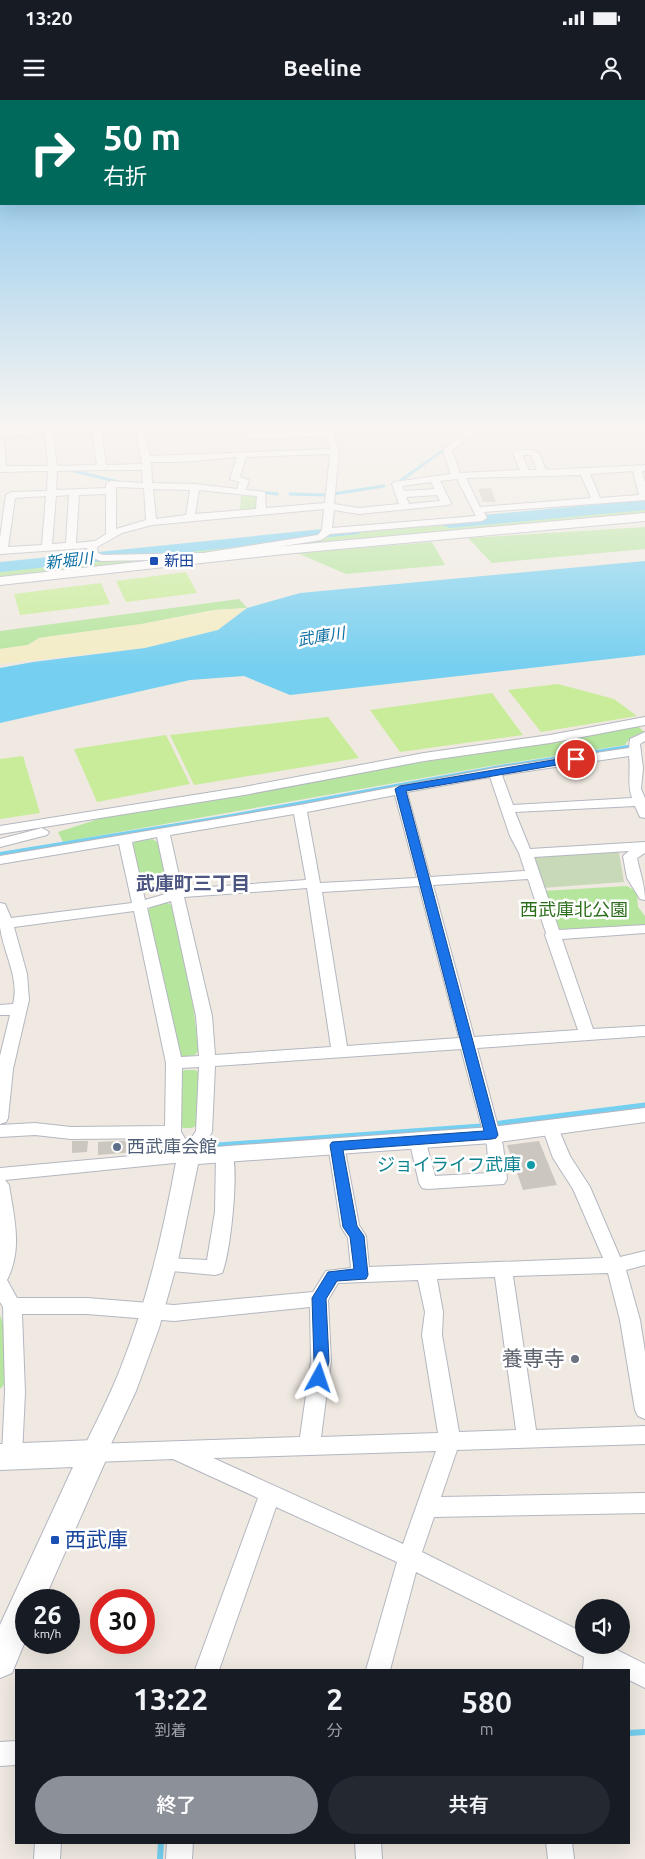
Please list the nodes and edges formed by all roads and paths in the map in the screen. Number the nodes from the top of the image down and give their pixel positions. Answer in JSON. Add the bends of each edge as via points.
{"nodes":[{"id":1,"x":9,"y":506,"type":"edge"},
{"id":2,"x":50,"y":506,"type":"edge"},
{"id":3,"x":73,"y":506,"type":"edge"},
{"id":4,"x":111,"y":506,"type":"edge"},
{"id":5,"x":149,"y":506,"type":"edge"},
{"id":6,"x":192,"y":506,"type":"edge"},
{"id":7,"x":220,"y":506,"type":"edge"},
{"id":8,"x":250,"y":506,"type":"edge"},
{"id":9,"x":261,"y":506,"type":"edge"},
{"id":10,"x":327,"y":506,"type":"edge"},
{"id":11,"x":328,"y":506,"type":"joint"},
{"id":12,"x":404,"y":506,"type":"edge"},
{"id":13,"x":475,"y":506,"type":"edge"},
{"id":14,"x":530,"y":506,"type":"edge"},
{"id":15,"x":477,"y":510,"type":"junction"},
{"id":16,"x":261,"y":511,"type":"junction"},
{"id":17,"x":190,"y":517,"type":"junction"},
{"id":18,"x":645,"y":517,"type":"edge"},
{"id":19,"x":150,"y":522,"type":"junction"},
{"id":20,"x":325,"y":533,"type":"junction"},
{"id":21,"x":111,"y":536,"type":"junction"},
{"id":22,"x":47,"y":547,"type":"junction"},
{"id":23,"x":71,"y":547,"type":"junction"},
{"id":24,"x":2,"y":551,"type":"edge"},
{"id":25,"x":95,"y":552,"type":"junction"},
{"id":26,"x":204,"y":557,"type":"junction"},
{"id":27,"x":0,"y":581,"type":"edge"},
{"id":28,"x":645,"y":721,"type":"edge"},
{"id":29,"x":645,"y":736,"type":"edge"},
{"id":30,"x":635,"y":751,"type":"junction"},
{"id":31,"x":641,"y":768,"type":"edge"},
{"id":32,"x":495,"y":772,"type":"junction"},
{"id":33,"x":400,"y":789,"type":"junction"},
{"id":34,"x":640,"y":802,"type":"junction"},
{"id":35,"x":300,"y":809,"type":"junction"},
{"id":36,"x":508,"y":809,"type":"junction"},
{"id":37,"x":105,"y":813,"type":"junction"},
{"id":38,"x":645,"y":814,"type":"edge"},
{"id":39,"x":0,"y":830,"type":"edge"},
{"id":40,"x":163,"y":833,"type":"junction"},
{"id":41,"x":125,"y":839,"type":"junction"},
{"id":42,"x":0,"y":843,"type":"edge"},
{"id":43,"x":645,"y":847,"type":"edge"},
{"id":44,"x":526,"y":853,"type":"junction"},
{"id":45,"x":0,"y":860,"type":"edge"},
{"id":46,"x":532,"y":875,"type":"junction"},
{"id":47,"x":640,"y":878,"type":"edge"},
{"id":48,"x":425,"y":881,"type":"junction"},
{"id":49,"x":313,"y":886,"type":"junction"},
{"id":50,"x":178,"y":894,"type":"junction"},
{"id":51,"x":645,"y":896,"type":"edge"},
{"id":52,"x":140,"y":906,"type":"junction"},
{"id":53,"x":0,"y":907,"type":"edge"},
{"id":54,"x":3,"y":924,"type":"edge"},
{"id":55,"x":645,"y":929,"type":"edge"},
{"id":56,"x":552,"y":935,"type":"junction"},
{"id":57,"x":0,"y":1010,"type":"edge"},
{"id":58,"x":19,"y":1010,"type":"junction"},
{"id":59,"x":645,"y":1031,"type":"edge"},
{"id":60,"x":587,"y":1034,"type":"junction"},
{"id":61,"x":467,"y":1043,"type":"junction"},
{"id":62,"x":340,"y":1051,"type":"junction"},
{"id":63,"x":206,"y":1060,"type":"junction"},
{"id":64,"x":174,"y":1063,"type":"junction"},
{"id":65,"x":645,"y":1115,"type":"edge"},
{"id":66,"x":0,"y":1118,"type":"edge"},
{"id":67,"x":550,"y":1127,"type":"junction"},
{"id":68,"x":0,"y":1131,"type":"edge"},
{"id":69,"x":173,"y":1132,"type":"junction"},
{"id":70,"x":492,"y":1135,"type":"junction"},
{"id":71,"x":417,"y":1139,"type":"junction"},
{"id":72,"x":336,"y":1145,"type":"junction"},
{"id":73,"x":225,"y":1154,"type":"junction"},
{"id":74,"x":188,"y":1157,"type":"junction"},
{"id":75,"x":0,"y":1174,"type":"edge"},
{"id":76,"x":0,"y":1185,"type":"edge"},
{"id":77,"x":645,"y":1258,"type":"edge"},
{"id":78,"x":166,"y":1264,"type":"junction"},
{"id":79,"x":615,"y":1265,"type":"junction"},
{"id":80,"x":503,"y":1270,"type":"junction"},
{"id":81,"x":426,"y":1272,"type":"junction"},
{"id":82,"x":0,"y":1275,"type":"edge"},
{"id":83,"x":361,"y":1275,"type":"junction"},
{"id":84,"x":0,"y":1285,"type":"edge"},
{"id":85,"x":319,"y":1298,"type":"junction"},
{"id":86,"x":12,"y":1306,"type":"junction"},
{"id":87,"x":152,"y":1312,"type":"junction"},
{"id":88,"x":642,"y":1380,"type":"edge"},
{"id":89,"x":8,"y":1392,"type":"edge"},
{"id":90,"x":645,"y":1410,"type":"edge"},
{"id":91,"x":645,"y":1435,"type":"edge"},
{"id":92,"x":527,"y":1439,"type":"junction"},
{"id":93,"x":450,"y":1442,"type":"junction"},
{"id":94,"x":309,"y":1446,"type":"junction"},
{"id":95,"x":174,"y":1450,"type":"junction"},
{"id":96,"x":94,"y":1453,"type":"junction"},
{"id":97,"x":6,"y":1457,"type":"edge"},
{"id":98,"x":270,"y":1493,"type":"junction"},
{"id":99,"x":645,"y":1503,"type":"edge"},
{"id":100,"x":427,"y":1507,"type":"junction"},
{"id":101,"x":409,"y":1557,"type":"junction"},
{"id":102,"x":33,"y":1589,"type":"edge"},
{"id":103,"x":15,"y":1629,"type":"edge"},
{"id":104,"x":595,"y":1660,"type":"edge"},
{"id":105,"x":0,"y":1662,"type":"edge"},
{"id":106,"x":207,"y":1669,"type":"edge"},
{"id":107,"x":378,"y":1669,"type":"edge"},
{"id":108,"x":623,"y":1669,"type":"edge"},
{"id":109,"x":630,"y":1671,"type":"edge"},
{"id":110,"x":645,"y":1676,"type":"edge"},
{"id":111,"x":15,"y":1753,"type":"edge"},
{"id":112,"x":0,"y":1754,"type":"edge"},
{"id":113,"x":48,"y":1844,"type":"edge"},
{"id":114,"x":180,"y":1844,"type":"edge"},
{"id":115,"x":368,"y":1844,"type":"edge"},
{"id":116,"x":559,"y":1844,"type":"edge"},
{"id":117,"x":47,"y":1859,"type":"edge"},
{"id":118,"x":180,"y":1859,"type":"edge"},
{"id":119,"x":369,"y":1859,"type":"edge"},
{"id":120,"x":561,"y":1859,"type":"edge"}],
"edges":[{"from":1,"to":24,"type":"street"},
{"from":2,"to":22,"type":"street"},
{"from":3,"to":23,"type":"street"},
{"from":4,"to":21,"type":"street"},
{"from":5,"to":19,"type":"street"},
{"from":6,"to":17,"type":"street"},
{"from":7,"to":17,"type":"street"},
{"from":8,"to":16,"type":"street"},
{"from":9,"to":16,"type":"street"},
{"from":10,"to":16,"type":"street"},
{"from":11,"to":12,"type":"street","via":[[359,510]]},
{"from":11,"to":20,"type":"street"},
{"from":13,"to":15,"type":"street"},
{"from":14,"to":15,"type":"street"},
{"from":15,"to":20,"type":"street","via":[[482,518]]},
{"from":17,"to":19,"type":"street"},
{"from":18,"to":26,"type":"main road"},
{"from":19,"to":21,"type":"street"},
{"from":20,"to":26,"type":"street"},
{"from":21,"to":25,"type":"street"},
{"from":22,"to":23,"type":"street"},
{"from":22,"to":24,"type":"street"},
{"from":23,"to":25,"type":"street"},
{"from":25,"to":26,"type":"street","via":[[107,559]]},
{"from":26,"to":27,"type":"main road"},
{"from":28,"to":37,"type":"street","via":[[550,740],[424,757]]},
{"from":29,"to":30,"type":"street","via":[[634,742]]},
{"from":30,"to":31,"type":"street"},
{"from":30,"to":32,"type":"street"},
{"from":31,"to":34,"type":"street","via":[[635,790]]},
{"from":32,"to":33,"type":"street"},
{"from":32,"to":36,"type":"street"},
{"from":33,"to":35,"type":"street"},
{"from":33,"to":48,"type":"street"},
{"from":34,"to":36,"type":"street"},
{"from":34,"to":38,"type":"street"},
{"from":35,"to":40,"type":"street"},
{"from":35,"to":49,"type":"street"},
{"from":36,"to":44,"type":"street"},
{"from":37,"to":39,"type":"street"},
{"from":37,"to":42,"type":"street"},
{"from":40,"to":41,"type":"street"},
{"from":40,"to":50,"type":"street"},
{"from":41,"to":45,"type":"street"},
{"from":41,"to":52,"type":"street"},
{"from":43,"to":44,"type":"street"},
{"from":43,"to":47,"type":"street","via":[[630,856]]},
{"from":44,"to":46,"type":"street"},
{"from":46,"to":48,"type":"street"},
{"from":46,"to":56,"type":"street"},
{"from":47,"to":51,"type":"street"},
{"from":48,"to":49,"type":"street"},
{"from":48,"to":61,"type":"street"},
{"from":49,"to":50,"type":"street"},
{"from":49,"to":62,"type":"street"},
{"from":50,"to":52,"type":"street"},
{"from":50,"to":63,"type":"street","via":[[204,1016]]},
{"from":52,"to":54,"type":"street"},
{"from":52,"to":64,"type":"street"},
{"from":53,"to":54,"type":"street"},
{"from":54,"to":58,"type":"street","via":[[19,973],[23,1002]]},
{"from":55,"to":56,"type":"street"},
{"from":56,"to":60,"type":"street"},
{"from":57,"to":58,"type":"street"},
{"from":58,"to":66,"type":"street","via":[[6,1069]]},
{"from":59,"to":60,"type":"street"},
{"from":60,"to":61,"type":"street"},
{"from":61,"to":62,"type":"street"},
{"from":61,"to":70,"type":"street"},
{"from":62,"to":63,"type":"street"},
{"from":63,"to":64,"type":"street"},
{"from":63,"to":74,"type":"street","via":[[204,1132]]},
{"from":64,"to":69,"type":"street"},
{"from":65,"to":67,"type":"street"},
{"from":67,"to":70,"type":"street"},
{"from":67,"to":79,"type":"street"},
{"from":68,"to":69,"type":"street"},
{"from":69,"to":74,"type":"street"},
{"from":70,"to":71,"type":"street"},
{"from":70,"to":71,"type":"street","via":[[498,1179],[428,1183]]},
{"from":71,"to":72,"type":"street"},
{"from":72,"to":73,"type":"street"},
{"from":72,"to":83,"type":"street","via":[[350,1227],[357,1236]]},
{"from":73,"to":74,"type":"street"},
{"from":73,"to":78,"type":"street","via":[[225,1208],[215,1268]]},
{"from":74,"to":75,"type":"street"},
{"from":74,"to":78,"type":"street"},
{"from":76,"to":82,"type":"street","via":[[8,1239],[5,1268]]},
{"from":77,"to":79,"type":"street"},
{"from":78,"to":87,"type":"street"},
{"from":79,"to":80,"type":"street"},
{"from":79,"to":88,"type":"street"},
{"from":80,"to":81,"type":"street"},
{"from":80,"to":92,"type":"street"},
{"from":81,"to":83,"type":"street"},
{"from":81,"to":93,"type":"street","via":[[434,1312],[432,1335]]},
{"from":83,"to":85,"type":"street","via":[[333,1276]]},
{"from":84,"to":86,"type":"street"},
{"from":85,"to":87,"type":"street","via":[[174,1313]]},
{"from":85,"to":94,"type":"street","via":[[321,1361]]},
{"from":86,"to":87,"type":"street","via":[[87,1306]]},
{"from":86,"to":89,"type":"street"},
{"from":87,"to":96,"type":"street","via":[[139,1353]]},
{"from":88,"to":90,"type":"street"},
{"from":89,"to":97,"type":"street"},
{"from":91,"to":92,"type":"street"},
{"from":92,"to":93,"type":"street"},
{"from":93,"to":94,"type":"street"},
{"from":93,"to":100,"type":"street"},
{"from":94,"to":95,"type":"street"},
{"from":95,"to":96,"type":"street"},
{"from":95,"to":98,"type":"street"},
{"from":96,"to":97,"type":"main road"},
{"from":96,"to":102,"type":"main road"},
{"from":98,"to":101,"type":"street"},
{"from":98,"to":106,"type":"street"},
{"from":99,"to":100,"type":"street"},
{"from":100,"to":101,"type":"street"},
{"from":101,"to":104,"type":"street"},
{"from":101,"to":107,"type":"street"},
{"from":103,"to":105,"type":"main road"},
{"from":104,"to":108,"type":"street"},
{"from":109,"to":110,"type":"street"},
{"from":111,"to":112,"type":"street"},
{"from":113,"to":117,"type":"street"},
{"from":114,"to":118,"type":"street"},
{"from":115,"to":119,"type":"street"},
{"from":116,"to":120,"type":"street"}]}
